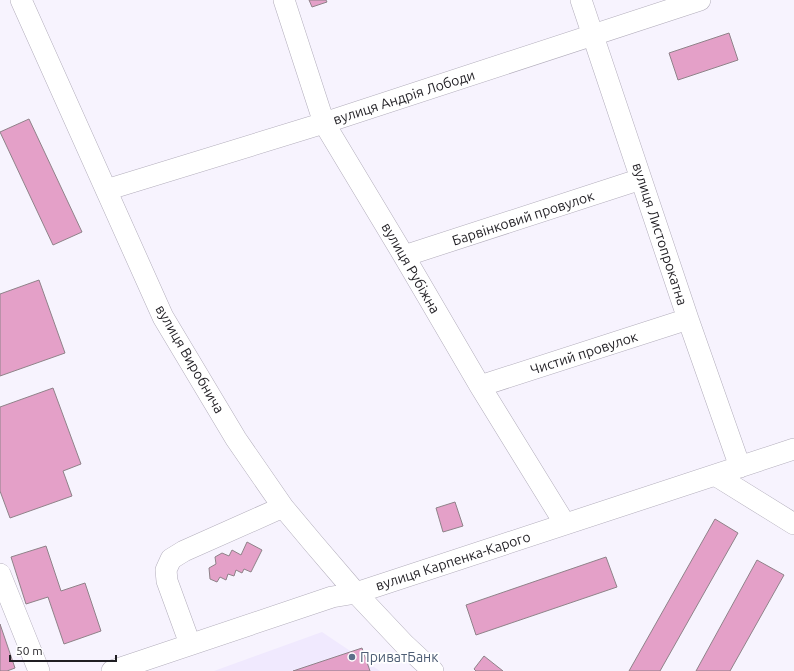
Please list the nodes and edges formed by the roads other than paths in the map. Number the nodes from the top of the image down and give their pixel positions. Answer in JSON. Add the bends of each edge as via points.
{"nodes":[{"id":1,"x":21,"y":0,"type":"edge"},
{"id":2,"x":284,"y":0,"type":"edge"},
{"id":3,"x":581,"y":0,"type":"edge"},
{"id":4,"x":700,"y":0,"type":"edge"},
{"id":5,"x":593,"y":36,"type":"junction"},
{"id":6,"x":324,"y":123,"type":"junction"},
{"id":7,"x":641,"y":179,"type":"junction"},
{"id":8,"x":106,"y":190,"type":"junction"},
{"id":9,"x":404,"y":256,"type":"junction"},
{"id":10,"x":688,"y":319,"type":"junction"},
{"id":11,"x":480,"y":386,"type":"junction"},
{"id":12,"x":794,"y":449,"type":"edge"},
{"id":13,"x":740,"y":467,"type":"junction"},
{"id":14,"x":715,"y":475,"type":"junction"},
{"id":15,"x":283,"y":507,"type":"junction"},
{"id":16,"x":565,"y":524,"type":"junction"},
{"id":17,"x":794,"y":524,"type":"edge"},
{"id":18,"x":0,"y":574,"type":"edge"},
{"id":19,"x":356,"y":593,"type":"junction"},
{"id":20,"x":190,"y":644,"type":"junction"},
{"id":21,"x":39,"y":671,"type":"edge"},
{"id":22,"x":112,"y":671,"type":"edge"},
{"id":23,"x":433,"y":671,"type":"edge"}],
"edges":[{"from":1,"to":8,"type":"street","name":"вулиця Виробнича"},
{"from":2,"to":6,"type":"street","name":"вулиця Рубіжна"},
{"from":3,"to":5,"type":"street","name":"вулиця Листопрокатна"},
{"from":4,"to":5,"type":"street","name":"вулиця Андрія Лободи"},
{"from":5,"to":6,"type":"street","name":"вулиця Андрія Лободи"},
{"from":5,"to":7,"type":"street","name":"вулиця Листопрокатна"},
{"from":6,"to":8,"type":"street","name":"вулиця Андрія Лободи"},
{"from":6,"to":9,"type":"street","name":"вулиця Рубіжна"},
{"from":7,"to":9,"type":"street","name":"Барвінковий провулок"},
{"from":7,"to":10,"type":"street","name":"вулиця Листопрокатна"},
{"from":8,"to":15,"type":"street","name":"вулиця Виробнича","via":[[163,317],[236,439]]},
{"from":9,"to":11,"type":"street","name":"вулиця Рубіжна"},
{"from":10,"to":11,"type":"street","name":"Чистий провулок"},
{"from":10,"to":13,"type":"street","name":"вулиця Листопрокатна"},
{"from":11,"to":16,"type":"street","name":"вулиця Рубіжна"},
{"from":12,"to":13,"type":"street","name":"вулиця Карпенка-Карого"},
{"from":13,"to":14,"type":"street","name":"вулиця Карпенка-Карого"},
{"from":14,"to":16,"type":"street","name":"вулиця Карпенка-Карого"},
{"from":14,"to":17,"type":"street"},
{"from":15,"to":19,"type":"street","name":"вулиця Виробнича"},
{"from":15,"to":20,"type":"street","via":[[171,559],[166,570],[167,581]]},
{"from":16,"to":19,"type":"street","name":"вулиця Карпенка-Карого"},
{"from":18,"to":21,"type":"street"},
{"from":19,"to":20,"type":"street","name":"вулиця Карпенка-Карого","via":[[332,597]]},
{"from":19,"to":23,"type":"street","name":"вулиця Виробнича"},
{"from":20,"to":22,"type":"street","name":"вулиця Карпенка-Карого"}]}
